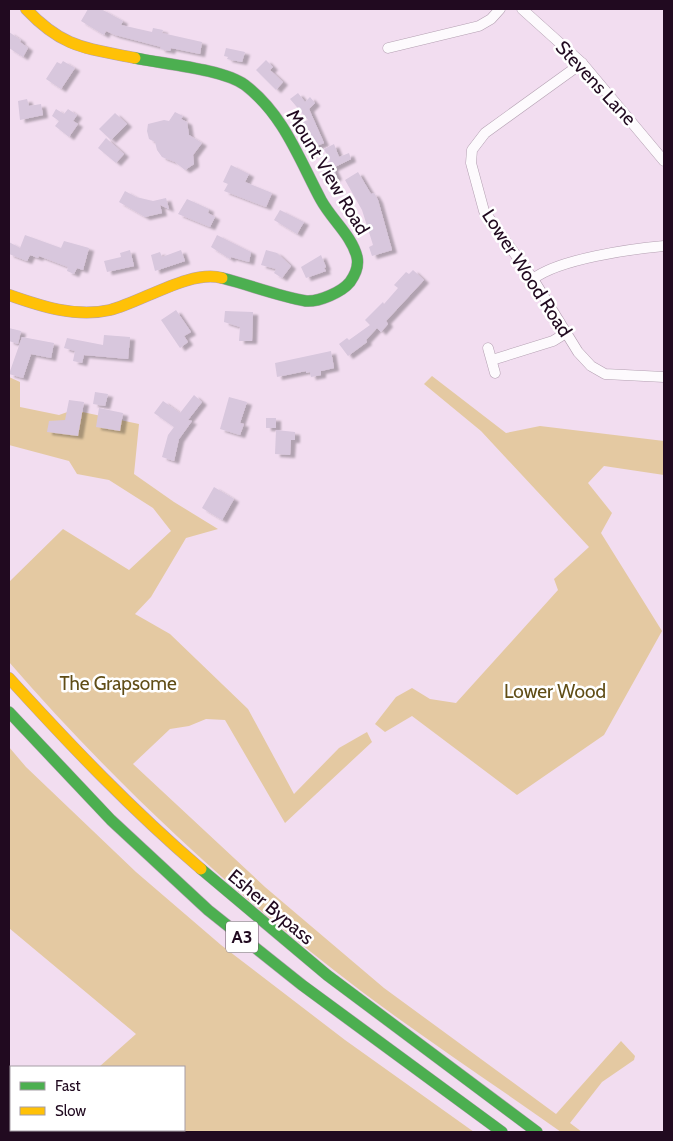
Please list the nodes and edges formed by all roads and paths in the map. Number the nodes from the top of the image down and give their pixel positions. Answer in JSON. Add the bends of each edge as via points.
{"nodes":[{"id":1,"x":26,"y":9,"type":"edge"},
{"id":2,"x":500,"y":9,"type":"edge"},
{"id":3,"x":522,"y":9,"type":"edge"},
{"id":4,"x":388,"y":48,"type":"dead end"},
{"id":5,"x":582,"y":62,"type":"junction"},
{"id":6,"x":664,"y":162,"type":"edge"},
{"id":7,"x":664,"y":246,"type":"edge"},
{"id":8,"x":533,"y":279,"type":"junction"},
{"id":9,"x":9,"y":295,"type":"edge"},
{"id":10,"x":566,"y":333,"type":"junction"},
{"id":11,"x":488,"y":348,"type":"dead end"},
{"id":12,"x":492,"y":360,"type":"junction"},
{"id":13,"x":495,"y":373,"type":"dead end"},
{"id":14,"x":664,"y":377,"type":"edge"},
{"id":15,"x":9,"y":678,"type":"edge"},
{"id":16,"x":9,"y":712,"type":"edge"},
{"id":17,"x":502,"y":1132,"type":"edge"},
{"id":18,"x":536,"y":1132,"type":"edge"}],
"edges":[{"from":1,"to":9,"type":"main road","name":"Mount View Road","via":[[44,28],[74,46],[226,76],[243,84],[261,99],[289,134],[322,202],[354,247],[358,260],[355,275],[347,286],[328,297],[308,301],[212,275],[109,310],[75,312],[40,306]]},
{"from":2,"to":4,"type":"street","via":[[479,26]]},
{"from":3,"to":5,"type":"street","name":"Stevens Lane"},
{"from":5,"to":6,"type":"street","name":"Stevens Lane"},
{"from":5,"to":8,"type":"street","name":"Lower Wood Road","via":[[484,133],[472,150],[471,163],[484,211]]},
{"from":7,"to":8,"type":"street","via":[[612,253],[548,270]]},
{"from":8,"to":10,"type":"street","name":"Lower Wood Road"},
{"from":10,"to":12,"type":"street","via":[[553,341]]},
{"from":10,"to":14,"type":"street","name":"Lower Wood Road","via":[[585,360],[605,374]]},
{"from":11,"to":12,"type":"street"},
{"from":12,"to":13,"type":"street"},
{"from":15,"to":18,"type":"main road","name":"Esher Bypass","number":"A3","via":[[94,772],[227,895],[307,960]]},
{"from":16,"to":17,"type":"main road","number":"A3","via":[[112,820],[208,910],[309,990]]}]}
